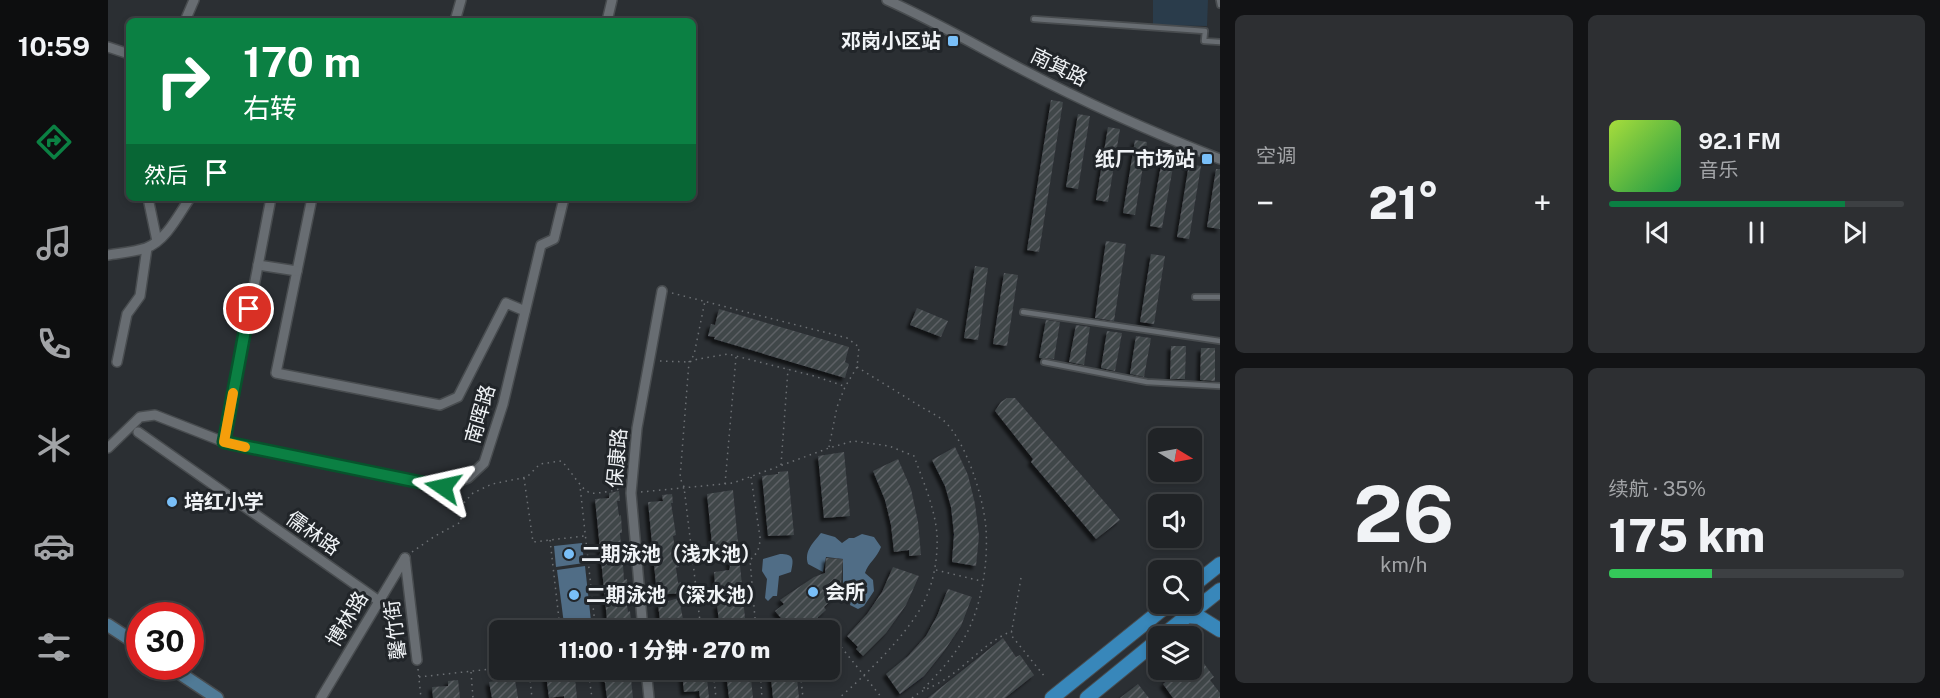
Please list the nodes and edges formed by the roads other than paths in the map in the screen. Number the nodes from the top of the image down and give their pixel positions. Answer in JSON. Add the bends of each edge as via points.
{"nodes":[{"id":1,"x":194,"y":0,"type":"edge"},
{"id":2,"x":461,"y":0,"type":"edge"},
{"id":3,"x":612,"y":0,"type":"edge"},
{"id":4,"x":887,"y":0,"type":"edge"},
{"id":5,"x":1219,"y":0,"type":"edge"},
{"id":6,"x":1220,"y":5,"type":"edge"},
{"id":7,"x":186,"y":18,"type":"edge"},
{"id":8,"x":456,"y":18,"type":"edge"},
{"id":9,"x":608,"y":18,"type":"edge"},
{"id":10,"x":1034,"y":19,"type":"dead end"},
{"id":11,"x":1220,"y":42,"type":"edge"},
{"id":12,"x":108,"y":47,"type":"edge"},
{"id":13,"x":126,"y":53,"type":"edge"},
{"id":14,"x":1220,"y":159,"type":"edge"},
{"id":15,"x":149,"y":201,"type":"edge"},
{"id":16,"x":188,"y":201,"type":"edge"},
{"id":17,"x":269,"y":201,"type":"edge"},
{"id":18,"x":311,"y":201,"type":"edge"},
{"id":19,"x":563,"y":201,"type":"edge"},
{"id":20,"x":157,"y":241,"type":"junction"},
{"id":21,"x":147,"y":248,"type":"junction"},
{"id":22,"x":108,"y":255,"type":"edge"},
{"id":23,"x":258,"y":265,"type":"junction"},
{"id":24,"x":297,"y":271,"type":"junction"},
{"id":25,"x":662,"y":291,"type":"road end"},
{"id":26,"x":1195,"y":297,"type":"dead end"},
{"id":27,"x":1220,"y":297,"type":"edge"},
{"id":28,"x":525,"y":311,"type":"junction"},
{"id":29,"x":1023,"y":312,"type":"dead end"},
{"id":30,"x":1220,"y":341,"type":"edge"},
{"id":31,"x":117,"y":362,"type":"dead end"},
{"id":32,"x":1044,"y":362,"type":"dead end"},
{"id":33,"x":1220,"y":386,"type":"edge"},
{"id":34,"x":138,"y":432,"type":"dead end"},
{"id":35,"x":224,"y":442,"type":"junction"},
{"id":36,"x":108,"y":448,"type":"edge"},
{"id":37,"x":405,"y":558,"type":"joint"},
{"id":38,"x":1220,"y":564,"type":"edge"},
{"id":39,"x":1202,"y":578,"type":"edge"},
{"id":40,"x":1220,"y":590,"type":"edge"},
{"id":41,"x":379,"y":601,"type":"junction"},
{"id":42,"x":1156,"y":614,"type":"edge"},
{"id":43,"x":1187,"y":616,"type":"junction"},
{"id":44,"x":642,"y":620,"type":"edge"},
{"id":45,"x":108,"y":625,"type":"edge"},
{"id":46,"x":1174,"y":626,"type":"edge"},
{"id":47,"x":1220,"y":630,"type":"edge"},
{"id":48,"x":126,"y":637,"type":"edge"},
{"id":49,"x":1148,"y":648,"type":"edge"},
{"id":50,"x":417,"y":660,"type":"road end"},
{"id":51,"x":190,"y":680,"type":"edge"},
{"id":52,"x":647,"y":680,"type":"edge"},
{"id":53,"x":217,"y":698,"type":"edge"},
{"id":54,"x":321,"y":698,"type":"edge"},
{"id":55,"x":649,"y":698,"type":"edge"},
{"id":56,"x":1052,"y":698,"type":"edge"},
{"id":57,"x":1086,"y":698,"type":"edge"}],
"edges":[{"from":1,"to":7,"type":"street"},
{"from":2,"to":8,"type":"street"},
{"from":3,"to":9,"type":"street"},
{"from":4,"to":14,"type":"street","name":"南箕路","via":[[1154,133]]},
{"from":5,"to":6,"type":"lane"},
{"from":10,"to":11,"type":"lane","via":[[1204,31],[1204,41]]},
{"from":12,"to":13,"type":"street"},
{"from":15,"to":20,"type":"street"},
{"from":16,"to":20,"type":"street"},
{"from":17,"to":23,"type":"street"},
{"from":18,"to":24,"type":"street"},
{"from":19,"to":28,"type":"street","name":"南晖路","via":[[554,239],[541,245]]},
{"from":20,"to":21,"type":"street"},
{"from":21,"to":22,"type":"street"},
{"from":21,"to":31,"type":"street","via":[[140,296],[127,314]]},
{"from":23,"to":24,"type":"street"},
{"from":23,"to":35,"type":"street"},
{"from":24,"to":28,"type":"street","via":[[276,373],[440,405],[458,397],[506,303]]},
{"from":25,"to":44,"type":"street","name":"保康路","via":[[637,428],[632,490]]},
{"from":26,"to":27,"type":"lane"},
{"from":28,"to":35,"type":"street","name":"南晖路","via":[[484,463],[468,478],[443,487]]},
{"from":29,"to":30,"type":"lane"},
{"from":32,"to":33,"type":"lane","via":[[1147,382]]},
{"from":34,"to":41,"type":"street","name":"儒林路"},
{"from":35,"to":36,"type":"street","name":"南晖路","via":[[156,415],[140,417]]},
{"from":37,"to":41,"type":"street","name":"博林路"},
{"from":37,"to":50,"type":"street","name":"馨竹街"},
{"from":38,"to":39,"type":"main road"},
{"from":40,"to":43,"type":"main road"},
{"from":41,"to":54,"type":"street","name":"博林路"},
{"from":42,"to":56,"type":"main road"},
{"from":43,"to":46,"type":"main road"},
{"from":43,"to":47,"type":"main road","via":[[1199,616]]},
{"from":45,"to":48,"type":"street"},
{"from":49,"to":57,"type":"main road"},
{"from":51,"to":53,"type":"street"},
{"from":52,"to":55,"type":"street"}]}
